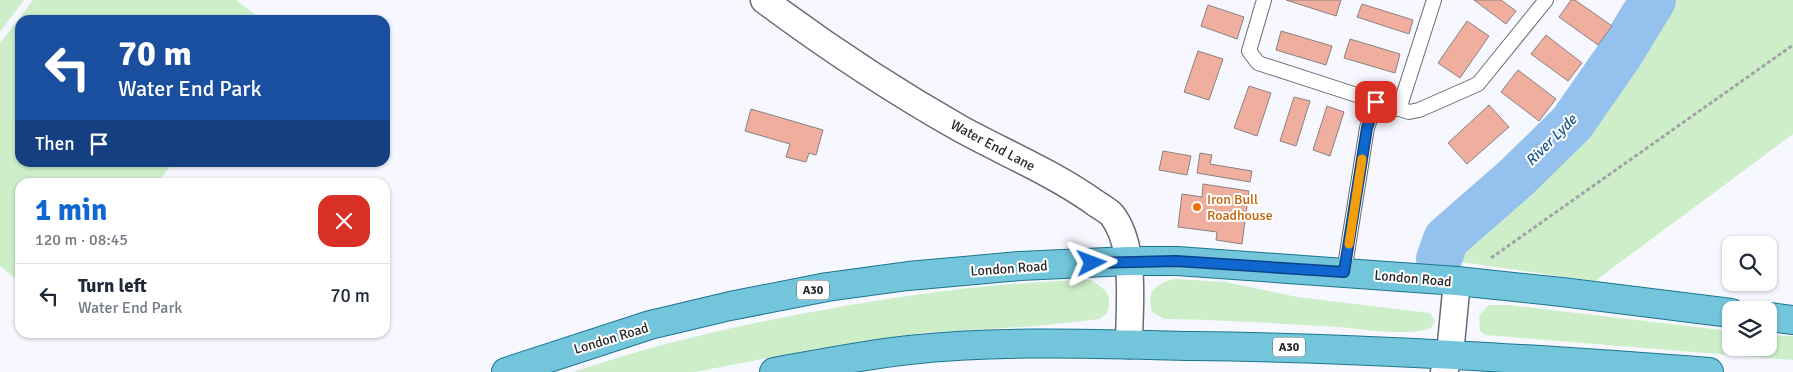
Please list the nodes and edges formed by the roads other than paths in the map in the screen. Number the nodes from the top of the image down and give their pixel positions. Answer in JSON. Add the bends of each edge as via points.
{"nodes":[{"id":1,"x":764,"y":0,"type":"edge"},
{"id":2,"x":1264,"y":0,"type":"edge"},
{"id":3,"x":1434,"y":0,"type":"edge"},
{"id":4,"x":1546,"y":0,"type":"edge"},
{"id":5,"x":1376,"y":102,"type":"junction"},
{"id":6,"x":1399,"y":109,"type":"junction"},
{"id":7,"x":1128,"y":261,"type":"junction"},
{"id":8,"x":1344,"y":272,"type":"junction"},
{"id":9,"x":1457,"y":282,"type":"junction"},
{"id":10,"x":1722,"y":312,"type":"edge"},
{"id":11,"x":1777,"y":318,"type":"edge"},
{"id":12,"x":1793,"y":320,"type":"edge"},
{"id":13,"x":1129,"y":345,"type":"junction"},
{"id":14,"x":1447,"y":363,"type":"edge"},
{"id":15,"x":506,"y":372,"type":"edge"},
{"id":16,"x":774,"y":372,"type":"edge"},
{"id":17,"x":1709,"y":372,"type":"edge"}],
"edges":[{"from":1,"to":7,"type":"street","name":"Water End Lane","via":[[876,79],[1079,192],[1112,214],[1122,234]]},
{"from":2,"to":5,"type":"lane","via":[[1251,41],[1251,57],[1268,68]]},
{"from":3,"to":6,"type":"lane"},
{"from":4,"to":6,"type":"lane","via":[[1478,84],[1419,110]]},
{"from":5,"to":6,"type":"lane"},
{"from":5,"to":8,"type":"lane","via":[[1367,128]]},
{"from":7,"to":8,"type":"main road","name":"London Road","number":"A30"},
{"from":7,"to":13,"type":"street","name":"Water End Lane"},
{"from":7,"to":15,"type":"main road","name":"London Road","number":"A30","via":[[908,276],[827,287],[650,325]]},
{"from":8,"to":9,"type":"main road","name":"London Road","number":"A30"},
{"from":9,"to":10,"type":"main road","name":"London Road","number":"A30"},
{"from":9,"to":14,"type":"street"},
{"from":11,"to":12,"type":"main road"},
{"from":13,"to":14,"type":"main road","number":"A30","via":[[1358,348]]},
{"from":13,"to":16,"type":"main road","number":"A30","via":[[999,345],[911,350]]},
{"from":14,"to":17,"type":"main road","number":"A30"}]}
